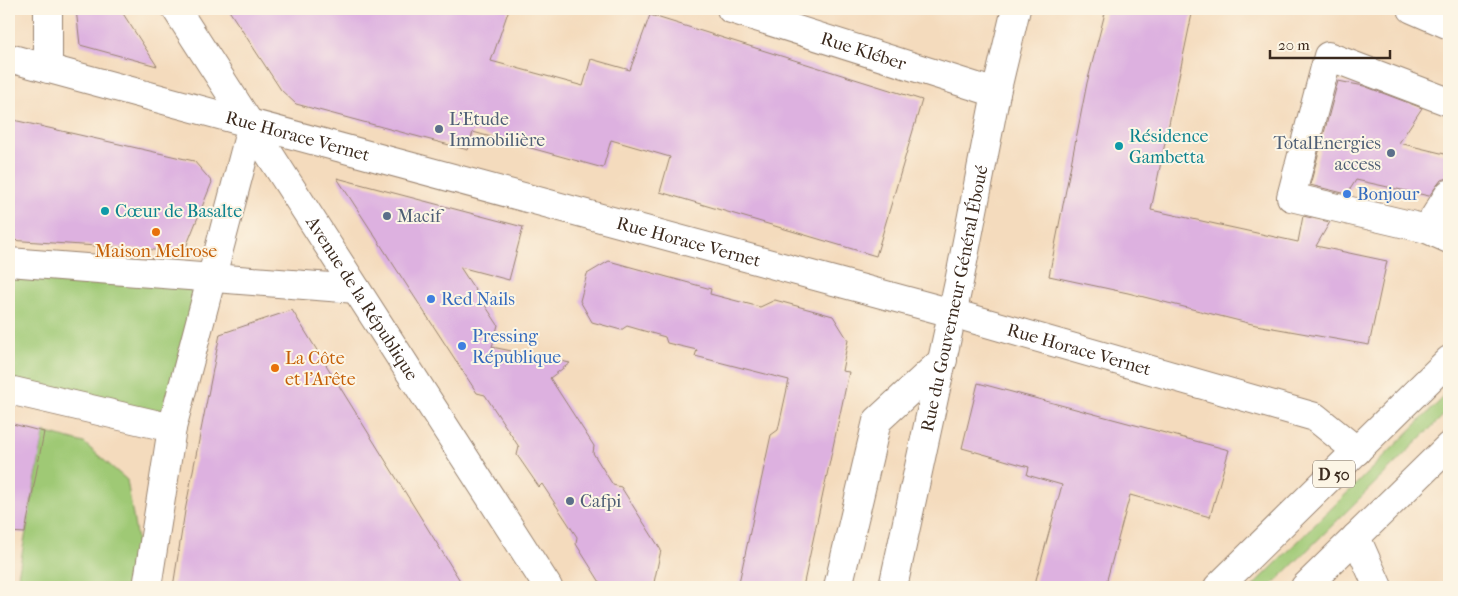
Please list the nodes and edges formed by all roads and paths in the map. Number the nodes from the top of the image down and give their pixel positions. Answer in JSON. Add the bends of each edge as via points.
{"nodes":[{"id":1,"x":48,"y":9,"type":"edge"},
{"id":2,"x":176,"y":9,"type":"edge"},
{"id":3,"x":731,"y":9,"type":"edge"},
{"id":4,"x":1016,"y":9,"type":"edge"},
{"id":5,"x":1412,"y":9,"type":"edge"},
{"id":6,"x":1449,"y":25,"type":"edge"},
{"id":7,"x":9,"y":58,"type":"edge"},
{"id":8,"x":48,"y":69,"type":"junction"},
{"id":9,"x":996,"y":93,"type":"junction"},
{"id":10,"x":1449,"y":102,"type":"edge"},
{"id":11,"x":252,"y":124,"type":"junction"},
{"id":12,"x":1449,"y":194,"type":"edge"},
{"id":13,"x":1438,"y":234,"type":"edge"},
{"id":14,"x":9,"y":262,"type":"edge"},
{"id":15,"x":211,"y":278,"type":"junction"},
{"id":16,"x":356,"y":290,"type":"junction"},
{"id":17,"x":952,"y":313,"type":"junction"},
{"id":18,"x":943,"y":360,"type":"junction"},
{"id":19,"x":1449,"y":360,"type":"edge"},
{"id":20,"x":9,"y":390,"type":"edge"},
{"id":21,"x":172,"y":428,"type":"junction"},
{"id":22,"x":1449,"y":446,"type":"edge"},
{"id":23,"x":1357,"y":451,"type":"junction"},
{"id":24,"x":1356,"y":537,"type":"junction"},
{"id":25,"x":147,"y":587,"type":"edge"},
{"id":26,"x":548,"y":587,"type":"edge"},
{"id":27,"x":838,"y":587,"type":"edge"},
{"id":28,"x":893,"y":587,"type":"edge"},
{"id":29,"x":1218,"y":587,"type":"edge"},
{"id":30,"x":1305,"y":587,"type":"edge"},
{"id":31,"x":1378,"y":587,"type":"edge"}],
"edges":[{"from":1,"to":8,"type":"street"},
{"from":2,"to":11,"type":"street","name":"Avenue de la République"},
{"from":3,"to":9,"type":"street","name":"Rue Kléber"},
{"from":4,"to":9,"type":"street","name":"Rue du Gouverneur Général Éboué"},
{"from":5,"to":6,"type":"street"},
{"from":7,"to":8,"type":"street","name":"Rue Horace Vernet"},
{"from":8,"to":11,"type":"street","name":"Rue Horace Vernet"},
{"from":9,"to":17,"type":"street","name":"Rue du Gouverneur Général Éboué"},
{"from":10,"to":13,"type":"street","via":[[1328,56],[1291,197]]},
{"from":11,"to":15,"type":"street"},
{"from":11,"to":16,"type":"street","name":"Avenue de la République"},
{"from":11,"to":17,"type":"street","name":"Rue Horace Vernet"},
{"from":12,"to":13,"type":"street"},
{"from":14,"to":15,"type":"street"},
{"from":15,"to":16,"type":"street"},
{"from":15,"to":21,"type":"street"},
{"from":16,"to":26,"type":"street","name":"Avenue de la République"},
{"from":17,"to":18,"type":"street","name":"Rue du Gouverneur Général Éboué"},
{"from":17,"to":23,"type":"street","name":"Rue Horace Vernet","via":[[1315,417]]},
{"from":18,"to":27,"type":"street","via":[[877,421]]},
{"from":18,"to":28,"type":"street","name":"Rue du Gouverneur Général Éboué"},
{"from":19,"to":23,"type":"street","number":"D 50"},
{"from":20,"to":21,"type":"street"},
{"from":21,"to":25,"type":"street"},
{"from":22,"to":24,"type":"street"},
{"from":23,"to":29,"type":"street","number":"D 50"},
{"from":24,"to":30,"type":"street"},
{"from":24,"to":31,"type":"street"}]}
